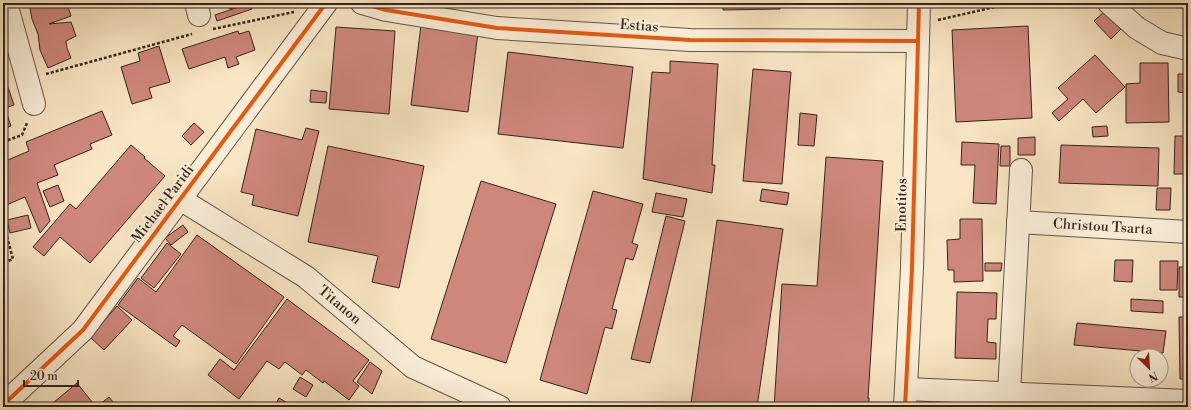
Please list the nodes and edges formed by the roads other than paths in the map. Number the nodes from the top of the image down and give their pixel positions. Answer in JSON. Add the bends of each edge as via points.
{"nodes":[{"id":1,"x":6,"y":3,"type":"edge"},
{"id":2,"x":362,"y":3,"type":"edge"},
{"id":3,"x":919,"y":3,"type":"edge"},
{"id":4,"x":1109,"y":3,"type":"edge"},
{"id":5,"x":325,"y":4,"type":"edge"},
{"id":6,"x":918,"y":33,"type":"junction"},
{"id":7,"x":1188,"y":49,"type":"edge"},
{"id":8,"x":34,"y":104,"type":"road end"},
{"id":9,"x":1021,"y":170,"type":"dead end"},
{"id":10,"x":180,"y":199,"type":"junction"},
{"id":11,"x":1018,"y":222,"type":"junction"},
{"id":12,"x":1188,"y":232,"type":"edge"},
{"id":13,"x":1010,"y":393,"type":"junction"},
{"id":14,"x":906,"y":398,"type":"edge"},
{"id":15,"x":1188,"y":401,"type":"edge"},
{"id":16,"x":3,"y":405,"type":"edge"},
{"id":17,"x":500,"y":407,"type":"edge"}],
"edges":[{"from":1,"to":8,"type":"street"},
{"from":2,"to":6,"type":"street","name":"Estias","via":[[386,10],[497,28],[690,40]]},
{"from":3,"to":6,"type":"street","name":"Enotitos"},
{"from":4,"to":7,"type":"street","via":[[1137,28],[1162,43]]},
{"from":5,"to":10,"type":"street","name":"Michael Paridi"},
{"from":6,"to":14,"type":"street","name":"Enotitos"},
{"from":9,"to":11,"type":"street"},
{"from":10,"to":16,"type":"street","name":"Michael Paridi","via":[[83,330]]},
{"from":10,"to":17,"type":"street","name":"Titanon","via":[[306,277],[413,367]]},
{"from":11,"to":12,"type":"street","name":"Christou Tsarta"},
{"from":11,"to":13,"type":"street"},
{"from":13,"to":14,"type":"street"},
{"from":13,"to":15,"type":"street"}]}
